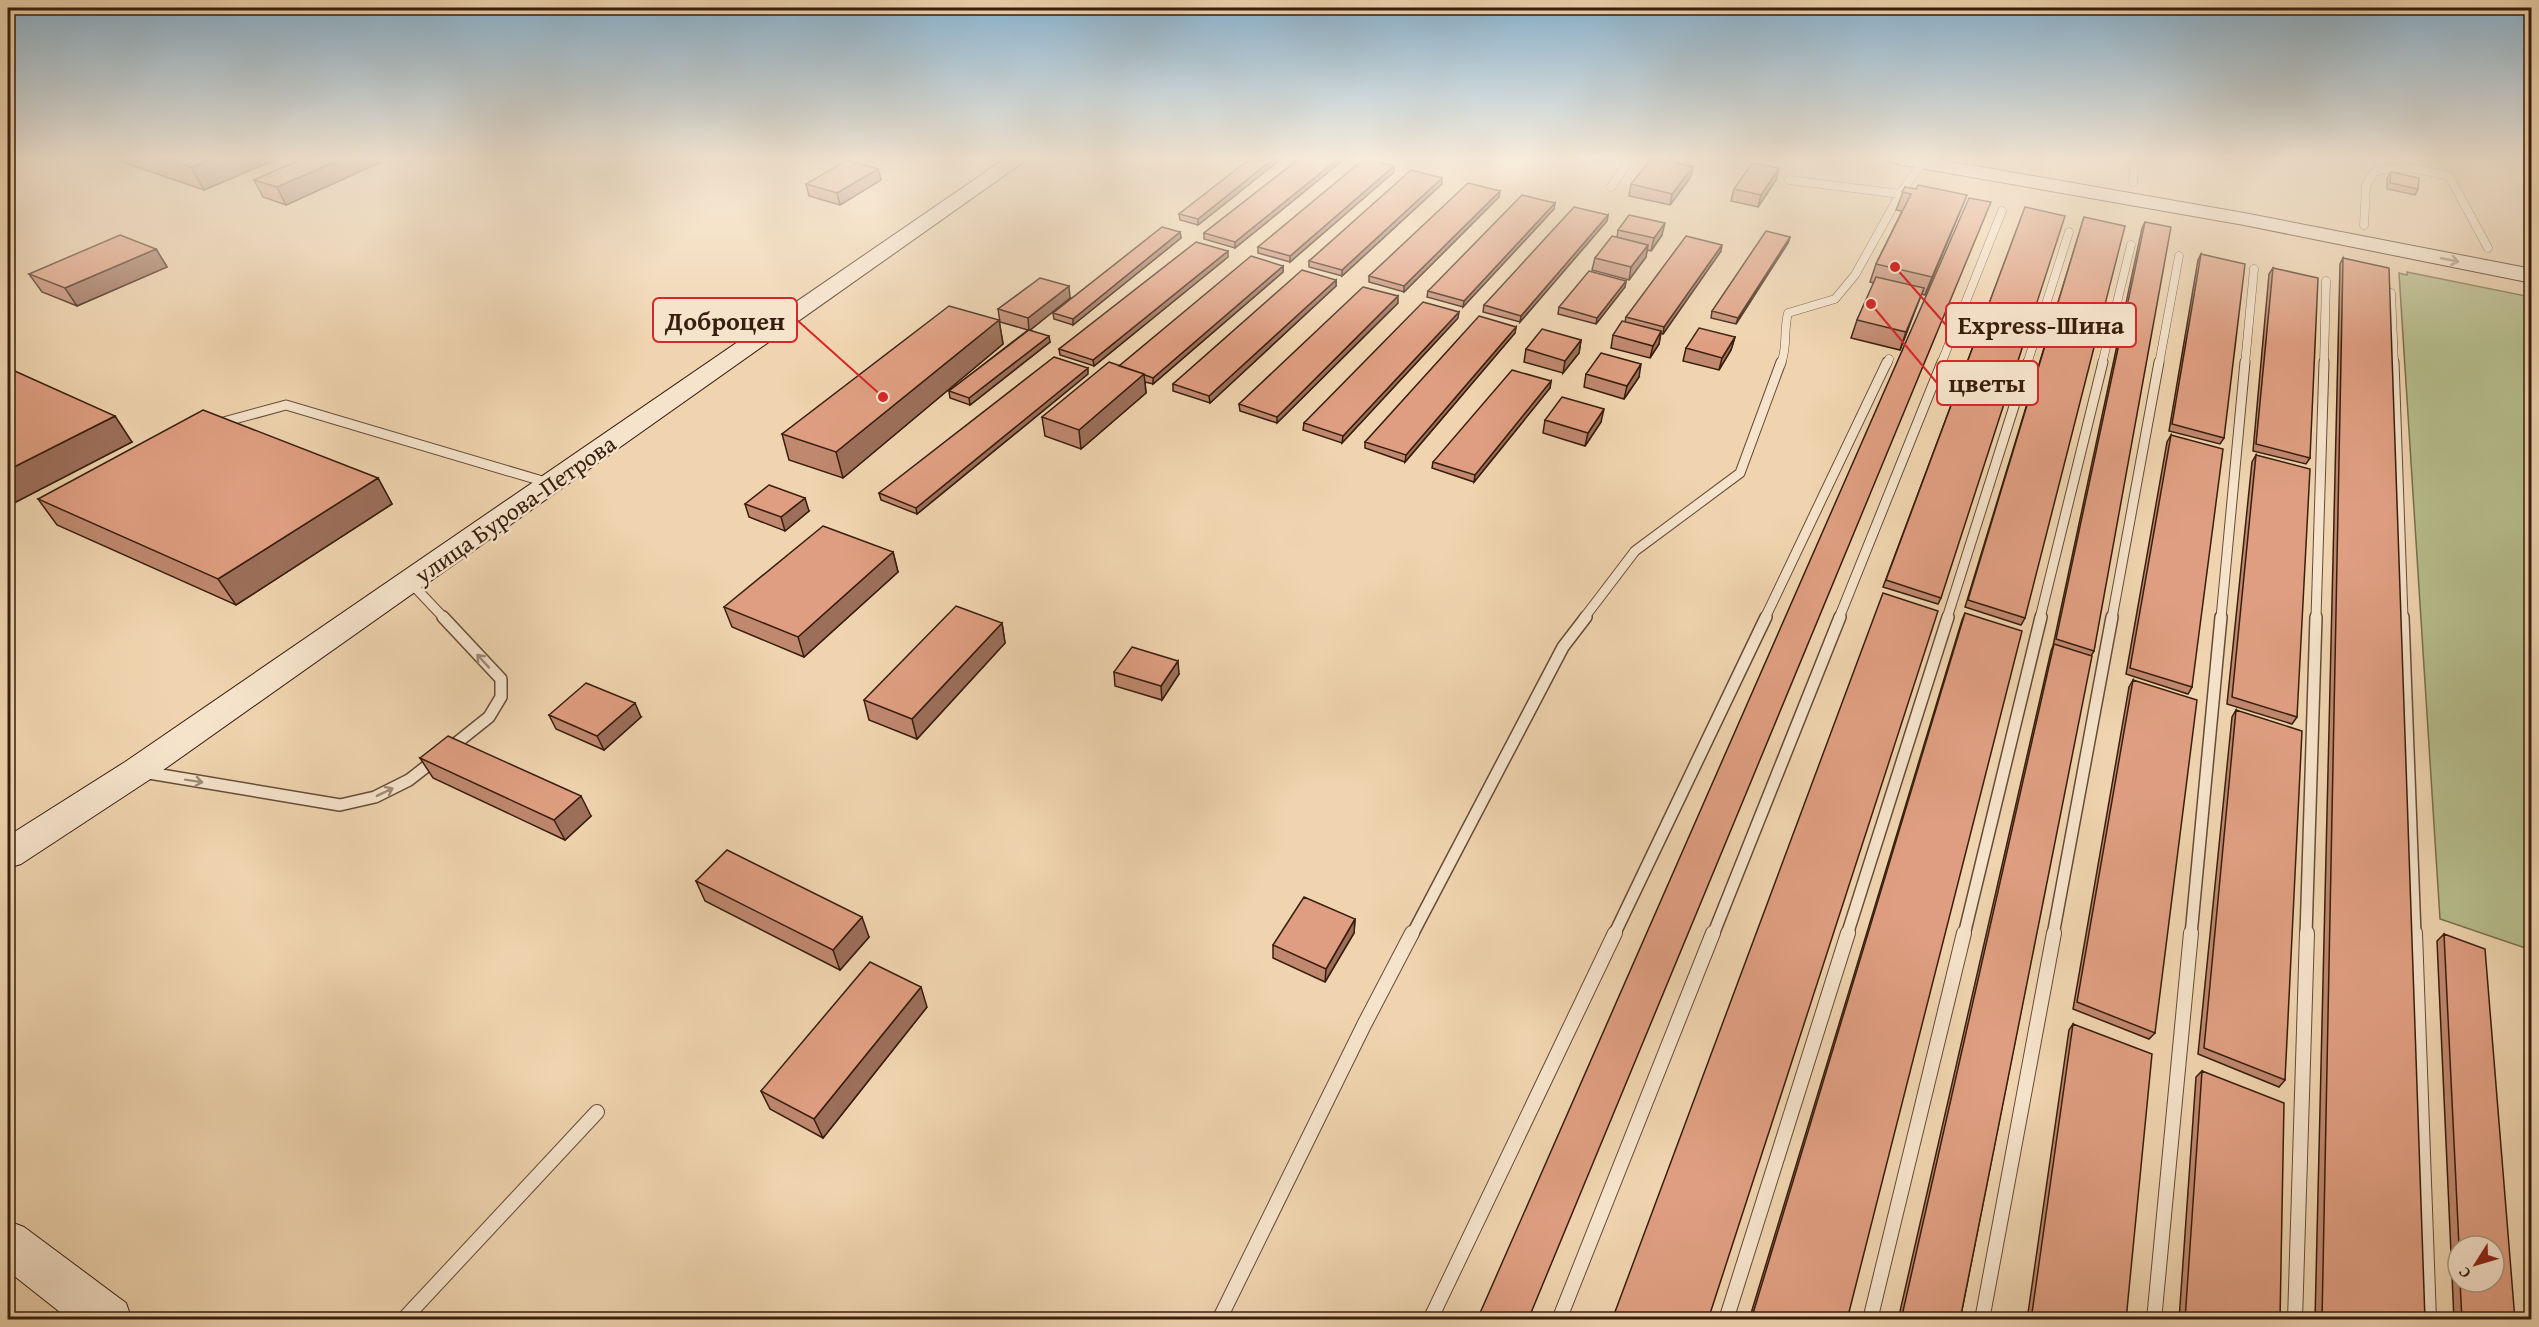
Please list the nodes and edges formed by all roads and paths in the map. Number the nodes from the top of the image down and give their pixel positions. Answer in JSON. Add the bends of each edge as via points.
{"nodes":[{"id":1,"x":930,"y":220,"type":"edge"},
{"id":2,"x":1886,"y":220,"type":"edge"},
{"id":3,"x":1998,"y":220,"type":"edge"},
{"id":4,"x":2249,"y":220,"type":"edge"},
{"id":5,"x":2337,"y":220,"type":"edge"},
{"id":6,"x":2364,"y":220,"type":"edge"},
{"id":7,"x":2473,"y":220,"type":"edge"},
{"id":8,"x":2364,"y":225,"type":"junction"},
{"id":9,"x":2069,"y":232,"type":"dead end"},
{"id":10,"x":2131,"y":245,"type":"dead end"},
{"id":11,"x":2488,"y":248,"type":"junction"},
{"id":12,"x":2180,"y":256,"type":"dead end"},
{"id":13,"x":2532,"y":256,"type":"edge"},
{"id":14,"x":2254,"y":269,"type":"dead end"},
{"id":15,"x":2532,"y":276,"type":"edge"},
{"id":16,"x":2326,"y":281,"type":"dead end"},
{"id":17,"x":2391,"y":293,"type":"edge"},
{"id":18,"x":1889,"y":359,"type":"dead end"},
{"id":19,"x":206,"y":427,"type":"edge"},
{"id":20,"x":552,"y":484,"type":"junction"},
{"id":21,"x":410,"y":582,"type":"junction"},
{"id":22,"x":136,"y":771,"type":"junction"},
{"id":23,"x":8,"y":854,"type":"edge"},
{"id":24,"x":597,"y":1112,"type":"dead end"},
{"id":25,"x":8,"y":1243,"type":"edge"},
{"id":26,"x":109,"y":1320,"type":"edge"},
{"id":27,"x":403,"y":1320,"type":"edge"},
{"id":28,"x":1219,"y":1320,"type":"edge"},
{"id":29,"x":1430,"y":1320,"type":"edge"},
{"id":30,"x":1559,"y":1320,"type":"edge"},
{"id":31,"x":1726,"y":1320,"type":"edge"},
{"id":32,"x":1870,"y":1320,"type":"edge"},
{"id":33,"x":1982,"y":1320,"type":"edge"},
{"id":34,"x":2154,"y":1320,"type":"edge"},
{"id":35,"x":2295,"y":1320,"type":"edge"},
{"id":36,"x":2429,"y":1320,"type":"edge"}],
"edges":[{"from":1,"to":20,"type":"main road","name":"улица Бурова-Петрова"},
{"from":2,"to":28,"type":"lane","via":[[1860,266],[1835,299],[1788,313],[1784,329],[1786,349],[1740,473],[1635,551],[1563,646],[1364,1025]]},
{"from":3,"to":30,"type":"lane"},
{"from":4,"to":15,"type":"main road","one_way":true},
{"from":5,"to":8,"type":"main road"},
{"from":6,"to":8,"type":"lane"},
{"from":7,"to":11,"type":"lane"},
{"from":8,"to":11,"type":"main road"},
{"from":9,"to":31,"type":"lane"},
{"from":10,"to":32,"type":"lane"},
{"from":11,"to":13,"type":"main road"},
{"from":12,"to":33,"type":"lane"},
{"from":14,"to":34,"type":"lane"},
{"from":16,"to":35,"type":"lane"},
{"from":17,"to":36,"type":"lane"},
{"from":18,"to":29,"type":"lane"},
{"from":19,"to":20,"type":"lane","via":[[286,405]]},
{"from":20,"to":21,"type":"main road","name":"улица Бурова-Петрова"},
{"from":21,"to":22,"type":"main road","name":"улица Бурова-Петрова"},
{"from":22,"to":21,"type":"lane","one_way":true,"via":[[340,805],[375,797],[409,780],[489,717],[501,697],[501,679]]},
{"from":22,"to":23,"type":"main road","name":"улица Бурова-Петрова"},
{"from":24,"to":27,"type":"lane"},
{"from":25,"to":26,"type":"main road"}]}
